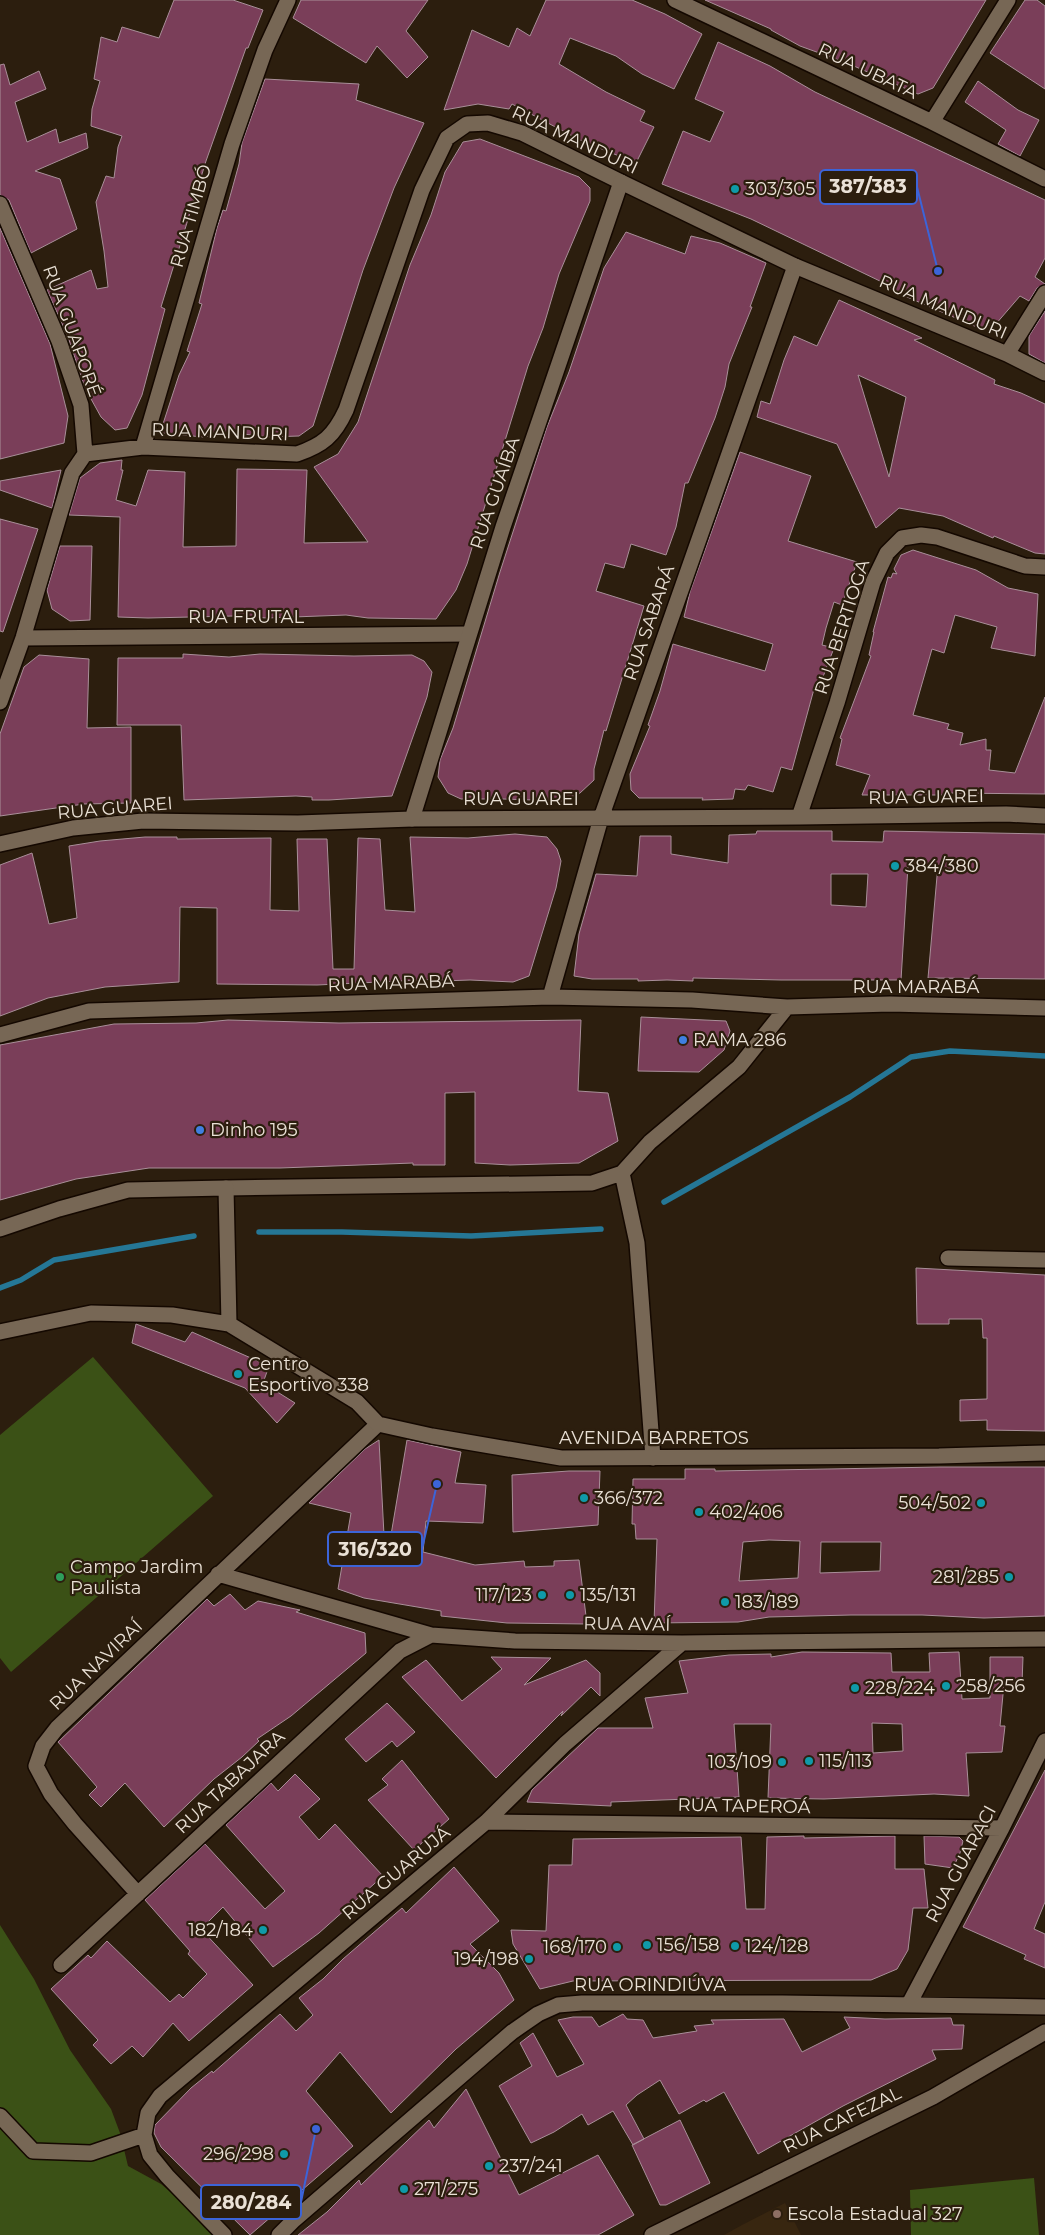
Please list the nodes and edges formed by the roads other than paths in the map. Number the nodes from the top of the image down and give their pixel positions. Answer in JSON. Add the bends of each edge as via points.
{"nodes":[{"id":1,"x":288,"y":0,"type":"edge"},
{"id":2,"x":675,"y":0,"type":"edge"},
{"id":3,"x":1008,"y":0,"type":"edge"},
{"id":4,"x":932,"y":122,"type":"junction"},
{"id":5,"x":1045,"y":179,"type":"edge"},
{"id":6,"x":621,"y":182,"type":"junction"},
{"id":7,"x":0,"y":204,"type":"edge"},
{"id":8,"x":795,"y":266,"type":"junction"},
{"id":9,"x":1045,"y":294,"type":"edge"},
{"id":10,"x":1007,"y":354,"type":"junction"},
{"id":11,"x":1045,"y":373,"type":"edge"},
{"id":12,"x":143,"y":447,"type":"junction"},
{"id":13,"x":85,"y":454,"type":"junction"},
{"id":14,"x":1045,"y":567,"type":"edge"},
{"id":15,"x":468,"y":634,"type":"junction"},
{"id":16,"x":24,"y":638,"type":"junction"},
{"id":17,"x":0,"y":702,"type":"edge"},
{"id":18,"x":1045,"y":816,"type":"edge"},
{"id":19,"x":799,"y":817,"type":"junction"},
{"id":20,"x":601,"y":818,"type":"junction"},
{"id":21,"x":412,"y":819,"type":"junction"},
{"id":22,"x":0,"y":844,"type":"edge"},
{"id":23,"x":550,"y":997,"type":"junction"},
{"id":24,"x":787,"y":1007,"type":"junction"},
{"id":25,"x":1045,"y":1008,"type":"edge"},
{"id":26,"x":0,"y":1035,"type":"edge"},
{"id":27,"x":622,"y":1173,"type":"junction"},
{"id":28,"x":226,"y":1188,"type":"junction"},
{"id":29,"x":0,"y":1229,"type":"edge"},
{"id":30,"x":948,"y":1258,"type":"dead end"},
{"id":31,"x":1045,"y":1260,"type":"edge"},
{"id":32,"x":230,"y":1324,"type":"junction"},
{"id":33,"x":0,"y":1332,"type":"edge"},
{"id":34,"x":378,"y":1424,"type":"junction"},
{"id":35,"x":1045,"y":1453,"type":"edge"},
{"id":36,"x":653,"y":1458,"type":"junction"},
{"id":37,"x":218,"y":1574,"type":"junction"},
{"id":38,"x":431,"y":1635,"type":"junction"},
{"id":39,"x":1045,"y":1639,"type":"edge"},
{"id":40,"x":682,"y":1643,"type":"junction"},
{"id":41,"x":1045,"y":1740,"type":"edge"},
{"id":42,"x":486,"y":1822,"type":"junction"},
{"id":43,"x":1002,"y":1828,"type":"junction"},
{"id":44,"x":138,"y":1894,"type":"junction"},
{"id":45,"x":61,"y":1965,"type":"dead end"},
{"id":46,"x":908,"y":2004,"type":"junction"},
{"id":47,"x":1045,"y":2007,"type":"edge"},
{"id":48,"x":1045,"y":2032,"type":"edge"},
{"id":49,"x":0,"y":2116,"type":"edge"},
{"id":50,"x":144,"y":2135,"type":"junction"},
{"id":51,"x":224,"y":2235,"type":"edge"},
{"id":52,"x":280,"y":2235,"type":"edge"},
{"id":53,"x":652,"y":2235,"type":"edge"}],
"edges":[{"from":1,"to":12,"type":"street","name":"RUA TIMBÓ","via":[[265,50],[232,144]]},
{"from":2,"to":4,"type":"street","name":"RUA UBATA"},
{"from":3,"to":4,"type":"street"},
{"from":4,"to":5,"type":"street","name":"RUA UBATA"},
{"from":6,"to":8,"type":"street","name":"RUA MANDURI"},
{"from":6,"to":12,"type":"street","name":"RUA MANDURI","via":[[522,133],[488,123],[467,124],[447,138],[422,190],[346,410],[328,438],[317,447],[297,454]]},
{"from":6,"to":15,"type":"street","name":"RUA GUAÍBA"},
{"from":7,"to":13,"type":"street","name":"RUA GUAPORÉ","via":[[59,341],[81,405]]},
{"from":8,"to":10,"type":"street","name":"RUA MANDURI"},
{"from":8,"to":20,"type":"street","name":"RUA SABARÁ"},
{"from":9,"to":10,"type":"street"},
{"from":10,"to":11,"type":"street","name":"RUA MANDURI"},
{"from":12,"to":13,"type":"street","name":"RUA MANDURI"},
{"from":13,"to":16,"type":"street","via":[[72,472]]},
{"from":14,"to":19,"type":"street","name":"RUA BERTIOGA","via":[[1025,566],[937,537],[921,535],[902,538],[887,553],[873,582]]},
{"from":15,"to":16,"type":"street","name":"RUA FRUTAL"},
{"from":15,"to":21,"type":"street","name":"RUA GUAÍBA"},
{"from":16,"to":17,"type":"street"},
{"from":18,"to":19,"type":"street","name":"RUA GUAREI"},
{"from":19,"to":20,"type":"street","name":"RUA GUAREI"},
{"from":20,"to":21,"type":"street","name":"RUA GUAREI"},
{"from":20,"to":23,"type":"street","name":"RUA SABARÁ"},
{"from":21,"to":22,"type":"street","name":"RUA GUAREI","via":[[298,823],[143,821],[73,828]]},
{"from":23,"to":24,"type":"street","name":"RUA MARABÁ","via":[[692,1000]]},
{"from":23,"to":26,"type":"street","name":"RUA MARABÁ","via":[[89,1011]]},
{"from":24,"to":25,"type":"street","name":"RUA MARABÁ","via":[[890,1004]]},
{"from":24,"to":27,"type":"street","via":[[739,1068],[650,1142]]},
{"from":27,"to":28,"type":"street","via":[[592,1183]]},
{"from":27,"to":36,"type":"street","via":[[637,1243]]},
{"from":28,"to":29,"type":"street","via":[[128,1190],[58,1208]]},
{"from":28,"to":32,"type":"street"},
{"from":30,"to":31,"type":"street"},
{"from":32,"to":33,"type":"street","via":[[172,1315],[91,1313]]},
{"from":32,"to":34,"type":"street","via":[[357,1402]]},
{"from":34,"to":36,"type":"street","name":"AVENIDA BARRETOS","via":[[561,1458]]},
{"from":34,"to":37,"type":"street","name":"RUA NAVIRAÍ"},
{"from":35,"to":36,"type":"street","name":"AVENIDA BARRETOS"},
{"from":37,"to":38,"type":"street","name":"RUA AVAÍ"},
{"from":37,"to":44,"type":"street","name":"RUA NAVIRAÍ","via":[[57,1728],[42,1746],[36,1766],[51,1794]]},
{"from":38,"to":40,"type":"street","name":"RUA AVAÍ","via":[[515,1641]]},
{"from":38,"to":44,"type":"street","name":"RUA TABAJARA","via":[[400,1650]]},
{"from":39,"to":40,"type":"street","name":"RUA AVAÍ"},
{"from":40,"to":42,"type":"street","name":"RUA GUARUJÁ","via":[[565,1744]]},
{"from":41,"to":43,"type":"street","name":"RUA GUARACI"},
{"from":42,"to":43,"type":"street","name":"RUA TAPEROÁ"},
{"from":42,"to":50,"type":"street","name":"RUA GUARUJÁ","via":[[160,2096],[148,2113]]},
{"from":43,"to":46,"type":"street","name":"RUA GUARACI"},
{"from":44,"to":45,"type":"street","name":"RUA TABAJARA"},
{"from":46,"to":47,"type":"street","name":"RUA ORINDIÚVA"},
{"from":46,"to":52,"type":"street","name":"RUA ORINDIÚVA","via":[[558,2004],[512,2032]]},
{"from":48,"to":53,"type":"street","name":"RUA CAFEZAL","via":[[933,2096]]},
{"from":49,"to":50,"type":"street","via":[[33,2152],[91,2153]]},
{"from":50,"to":51,"type":"street","via":[[150,2156]]}]}
